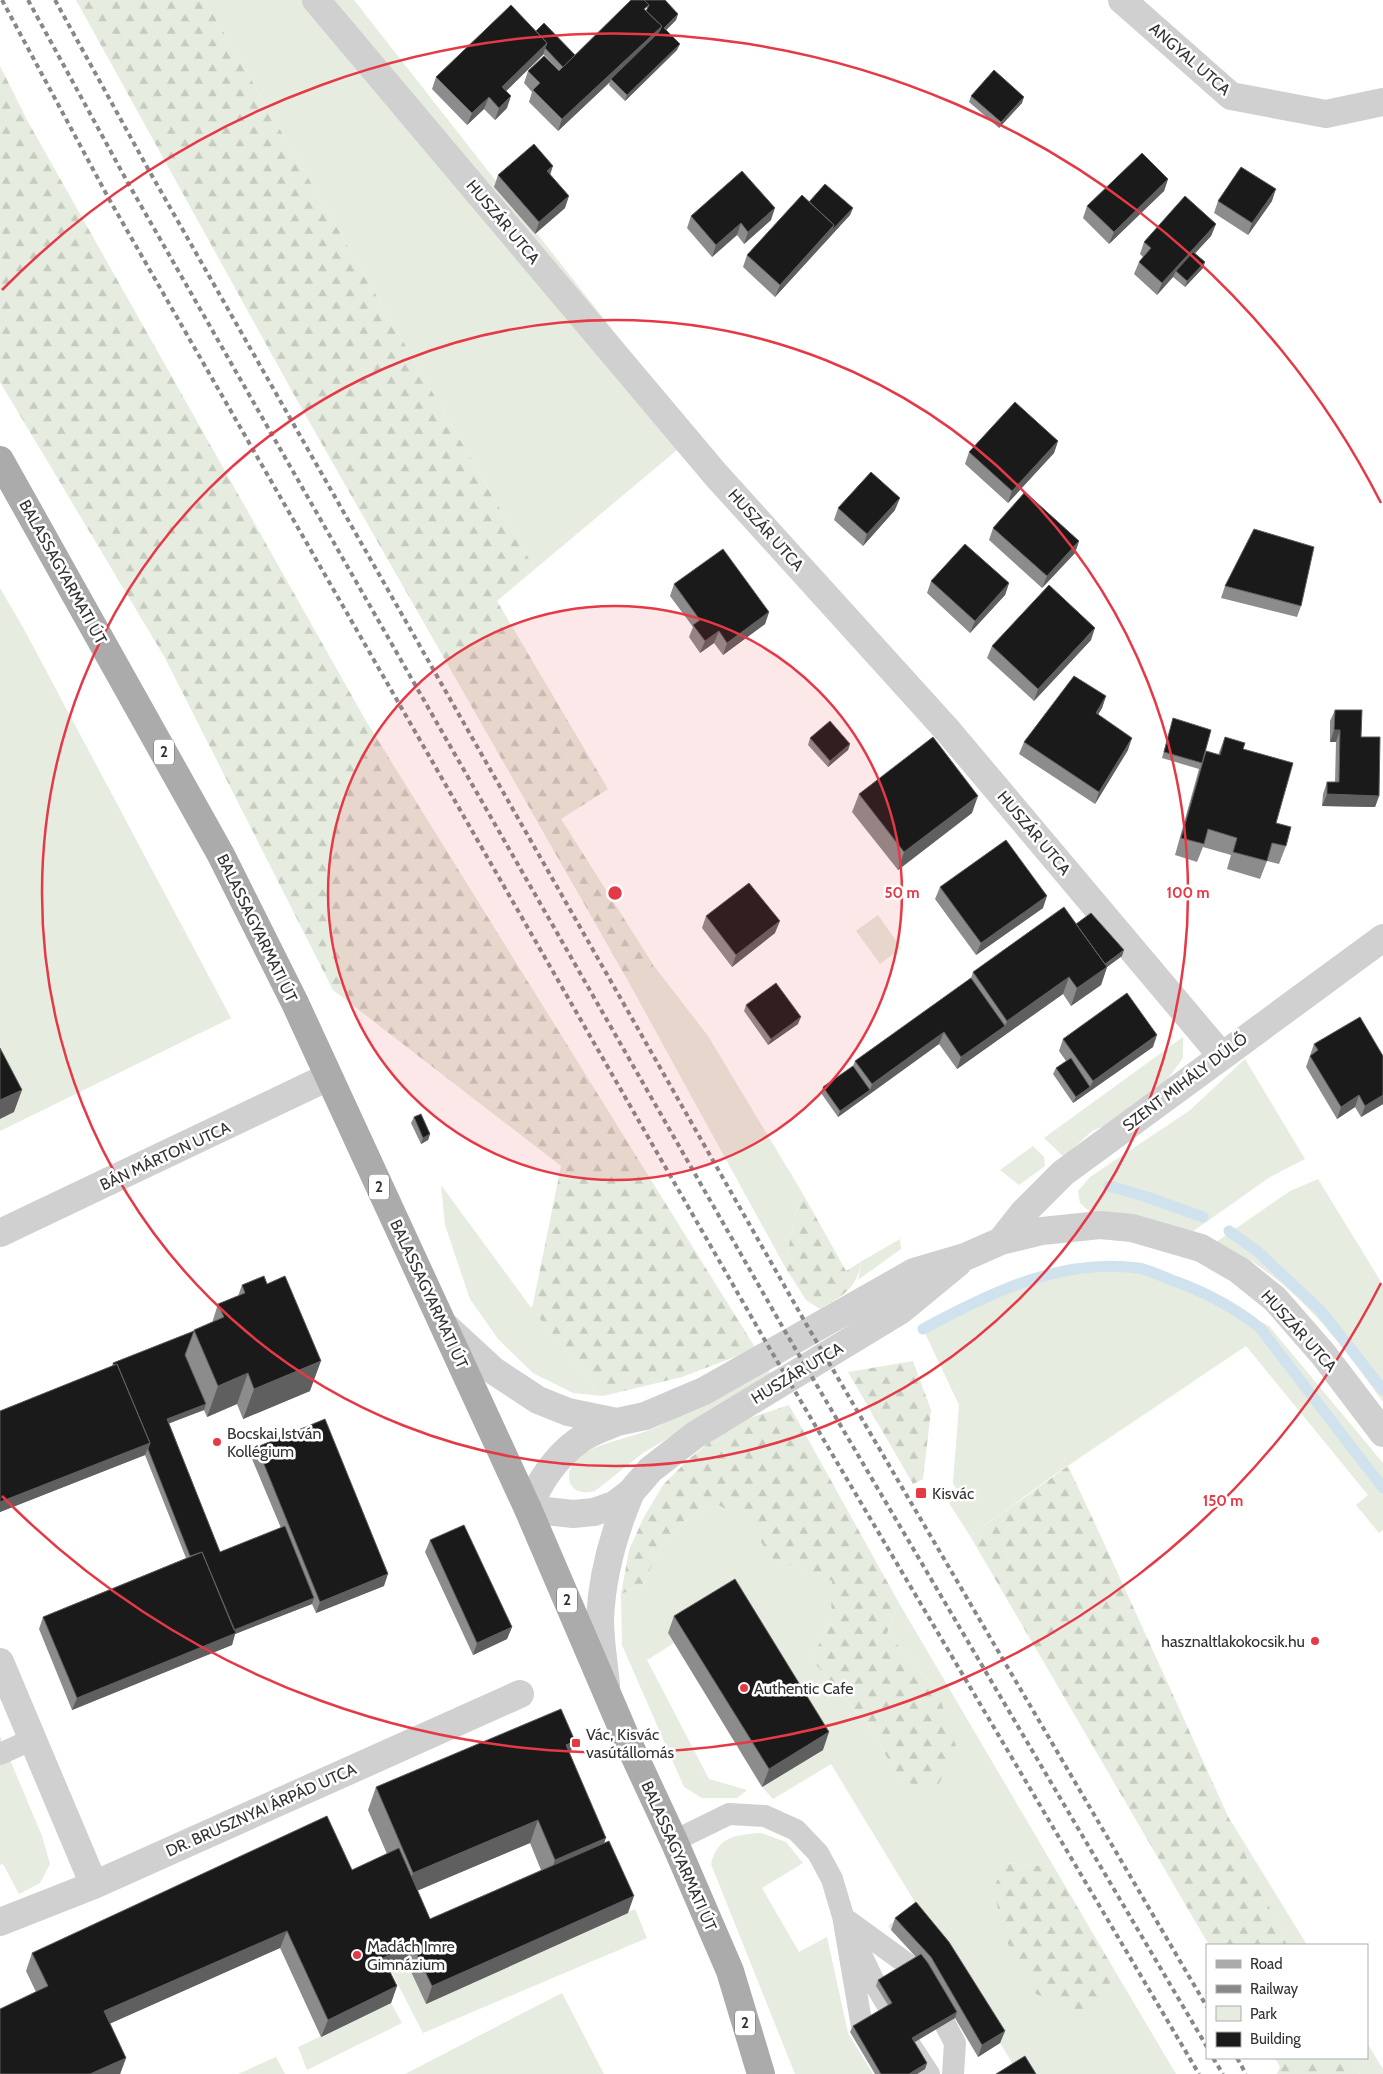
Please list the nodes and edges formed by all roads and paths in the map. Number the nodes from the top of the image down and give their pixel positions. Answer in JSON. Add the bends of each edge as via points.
{"nodes":[{"id":1,"x":316,"y":0,"type":"edge"},
{"id":2,"x":1122,"y":0,"type":"edge"},
{"id":3,"x":1383,"y":102,"type":"edge"},
{"id":4,"x":0,"y":460,"type":"edge"},
{"id":5,"x":1383,"y":938,"type":"edge"},
{"id":6,"x":1221,"y":1055,"type":"junction"},
{"id":7,"x":328,"y":1077,"type":"junction"},
{"id":8,"x":0,"y":1233,"type":"edge"},
{"id":9,"x":1001,"y":1241,"type":"junction"},
{"id":10,"x":965,"y":1257,"type":"junction"},
{"id":11,"x":443,"y":1324,"type":"junction"},
{"id":12,"x":617,"y":1422,"type":"junction"},
{"id":13,"x":1383,"y":1433,"type":"edge"},
{"id":14,"x":631,"y":1492,"type":"junction"},
{"id":15,"x":528,"y":1509,"type":"junction"},
{"id":16,"x":0,"y":1662,"type":"edge"},
{"id":17,"x":606,"y":1691,"type":"junction"},
{"id":18,"x":520,"y":1694,"type":"dead end"},
{"id":19,"x":33,"y":1739,"type":"junction"},
{"id":20,"x":0,"y":1754,"type":"edge"},
{"id":21,"x":674,"y":1840,"type":"junction"},
{"id":22,"x":94,"y":1885,"type":"junction"},
{"id":23,"x":842,"y":1916,"type":"junction"},
{"id":24,"x":0,"y":1922,"type":"edge"},
{"id":25,"x":910,"y":1966,"type":"edge"},
{"id":26,"x":890,"y":2009,"type":"edge"},
{"id":27,"x":945,"y":2024,"type":"edge"},
{"id":28,"x":862,"y":2027,"type":"edge"},
{"id":29,"x":910,"y":2044,"type":"edge"},
{"id":30,"x":760,"y":2074,"type":"edge"},
{"id":31,"x":929,"y":2074,"type":"edge"},
{"id":32,"x":953,"y":2074,"type":"edge"}],
"edges":[{"from":1,"to":6,"type":"street","name":"HUSZÁR UTCA","via":[[716,475],[948,732]]},
{"from":2,"to":3,"type":"street","name":"ANGYAL UTCA","via":[[1231,96],[1326,114]]},
{"from":4,"to":7,"type":"main road","name":"BALASSAGYARMATI ÚT","number":"2","via":[[221,855]]},
{"from":5,"to":6,"type":"street","name":"SZENT MIHÁLY DŰLŐ"},
{"from":6,"to":9,"type":"street","name":"SZENT MIHÁLY DŰLŐ","via":[[1063,1173],[1024,1212]]},
{"from":7,"to":8,"type":"street","name":"BÁN MÁRTON UTCA"},
{"from":7,"to":11,"type":"main road","name":"BALASSAGYARMATI ÚT","number":"2"},
{"from":9,"to":10,"type":"street","name":"HUSZÁR UTCA"},
{"from":9,"to":13,"type":"street","name":"HUSZÁR UTCA","via":[[1042,1231],[1100,1225],[1132,1228],[1201,1248],[1240,1270],[1275,1299],[1323,1354]]},
{"from":10,"to":12,"type":"street","name":"HUSZÁR UTCA","via":[[914,1272],[891,1283],[704,1391],[645,1416]]},
{"from":10,"to":14,"type":"street","name":"HUSZÁR UTCA","via":[[901,1310],[695,1435],[650,1470]]},
{"from":11,"to":12,"type":"street","name":"HUSZÁR UTCA","via":[[494,1371],[538,1400],[568,1412]]},
{"from":11,"to":15,"type":"main road","name":"BALASSAGYARMATI ÚT","number":"2"},
{"from":12,"to":15,"type":"street","name":"HUSZÁR UTCA","via":[[579,1439],[563,1453],[536,1489]]},
{"from":14,"to":15,"type":"street","name":"HUSZÁR UTCA","via":[[614,1505],[594,1512],[573,1514]]},
{"from":14,"to":17,"type":"street","name":"HUSZÁR UTCA","via":[[618,1523],[604,1583],[600,1620]]},
{"from":15,"to":17,"type":"main road","name":"BALASSAGYARMATI ÚT","number":"2"},
{"from":16,"to":19,"type":"street"},
{"from":17,"to":21,"type":"main road","name":"BALASSAGYARMATI ÚT","number":"2"},
{"from":18,"to":22,"type":"street","name":"DR. BRUSZNYAI ÁRPÁD UTCA"},
{"from":19,"to":20,"type":"lane"},
{"from":19,"to":22,"type":"street"},
{"from":21,"to":23,"type":"lane","via":[[729,1814],[765,1816],[796,1830],[818,1853],[832,1879]]},
{"from":21,"to":30,"type":"main road","name":"BALASSAGYARMATI ÚT","number":"2","via":[[730,1971]]},
{"from":22,"to":24,"type":"street","name":"DR. BRUSZNYAI ÁRPÁD UTCA"},
{"from":23,"to":25,"type":"lane"},
{"from":23,"to":26,"type":"lane"},
{"from":23,"to":28,"type":"lane"},
{"from":27,"to":32,"type":"lane","via":[[955,2043]]},
{"from":29,"to":31,"type":"lane"}]}
